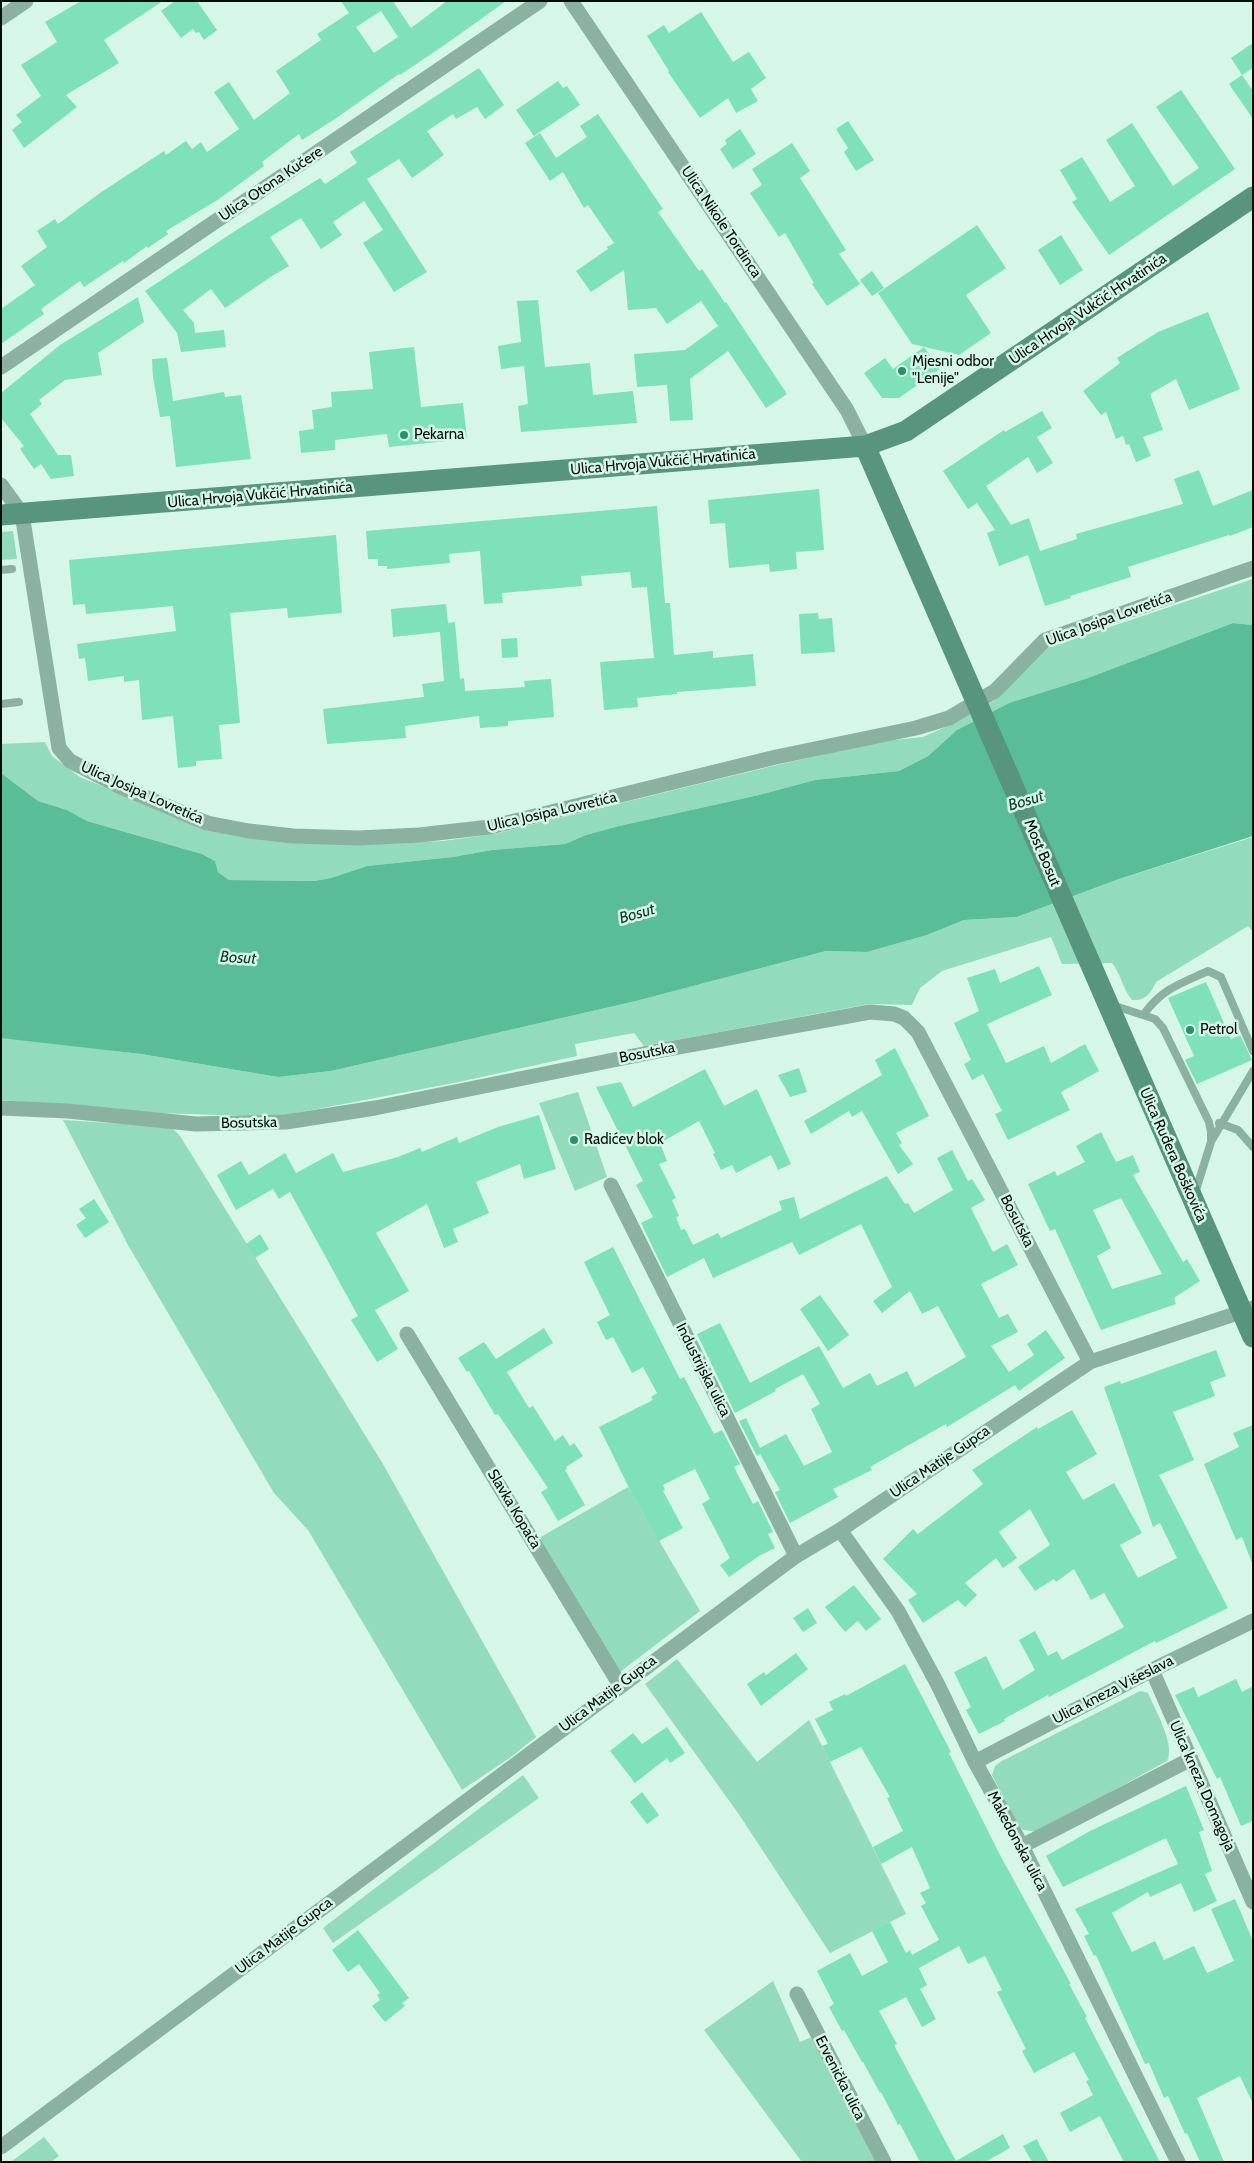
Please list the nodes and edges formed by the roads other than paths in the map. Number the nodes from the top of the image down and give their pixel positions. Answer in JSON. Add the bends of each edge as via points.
{"nodes":[{"id":1,"x":26,"y":1,"type":"edge"},
{"id":2,"x":540,"y":1,"type":"edge"},
{"id":3,"x":571,"y":1,"type":"edge"},
{"id":4,"x":1,"y":18,"type":"edge"},
{"id":5,"x":1253,"y":197,"type":"edge"},
{"id":6,"x":1,"y":367,"type":"edge"},
{"id":7,"x":865,"y":446,"type":"junction"},
{"id":8,"x":1,"y":485,"type":"edge"},
{"id":9,"x":11,"y":514,"type":"edge"},
{"id":10,"x":1253,"y":568,"type":"edge"},
{"id":11,"x":12,"y":569,"type":"dead end"},
{"id":12,"x":1,"y":570,"type":"edge"},
{"id":13,"x":19,"y":702,"type":"dead end"},
{"id":14,"x":1,"y":704,"type":"edge"},
{"id":15,"x":1094,"y":972,"type":"joint"},
{"id":16,"x":1108,"y":1004,"type":"junction"},
{"id":17,"x":1144,"y":1014,"type":"junction"},
{"id":18,"x":1253,"y":1052,"type":"edge"},
{"id":19,"x":1253,"y":1072,"type":"edge"},
{"id":20,"x":1,"y":1108,"type":"edge"},
{"id":21,"x":1209,"y":1122,"type":"junction"},
{"id":22,"x":1221,"y":1124,"type":"junction"},
{"id":23,"x":1211,"y":1142,"type":"junction"},
{"id":24,"x":1253,"y":1147,"type":"edge"},
{"id":25,"x":611,"y":1185,"type":"dead end"},
{"id":26,"x":1193,"y":1199,"type":"junction"},
{"id":27,"x":1247,"y":1310,"type":"edge"},
{"id":28,"x":407,"y":1334,"type":"dead end"},
{"id":29,"x":1253,"y":1337,"type":"edge"},
{"id":30,"x":1090,"y":1362,"type":"junction"},
{"id":31,"x":840,"y":1530,"type":"junction"},
{"id":32,"x":796,"y":1556,"type":"junction"},
{"id":33,"x":1253,"y":1621,"type":"edge"},
{"id":34,"x":1152,"y":1670,"type":"junction"},
{"id":35,"x":620,"y":1685,"type":"junction"},
{"id":36,"x":1191,"y":1760,"type":"junction"},
{"id":37,"x":975,"y":1762,"type":"junction"},
{"id":38,"x":1022,"y":1846,"type":"junction"},
{"id":39,"x":1253,"y":1902,"type":"edge"},
{"id":40,"x":797,"y":1994,"type":"dead end"},
{"id":41,"x":1,"y":2147,"type":"edge"},
{"id":42,"x":884,"y":2162,"type":"edge"},
{"id":43,"x":1178,"y":2162,"type":"edge"}],
"edges":[{"from":1,"to":4,"type":"street"},
{"from":2,"to":6,"type":"street","name":"Ulica Otona Kučere"},
{"from":3,"to":7,"type":"street","name":"Ulica Nikole Tordinca","via":[[847,410]]},
{"from":5,"to":7,"type":"main road","name":"Ulica Hrvoja Vukčić Hrvatinića","via":[[906,431]]},
{"from":7,"to":9,"type":"main road","name":"Ulica Hrvoja Vukčić Hrvatinića"},
{"from":7,"to":15,"type":"main road","name":"Most Bosut"},
{"from":8,"to":9,"type":"street"},
{"from":9,"to":10,"type":"street","name":"Ulica Josipa Lovretića","via":[[35,586],[59,748],[70,761],[106,780],[207,822],[293,836],[359,838],[490,827],[776,757],[916,728],[949,718],[995,690],[1045,640]]},
{"from":11,"to":12,"type":"lane"},
{"from":13,"to":14,"type":"lane"},
{"from":15,"to":16,"type":"main road","name":"Ulica Ruđera Boškovića"},
{"from":16,"to":17,"type":"lane"},
{"from":16,"to":26,"type":"main road","name":"Ulica Ruđera Boškovića"},
{"from":17,"to":18,"type":"lane","via":[[1167,990],[1208,971],[1215,973],[1220,977]]},
{"from":17,"to":21,"type":"lane","via":[[1163,1028]]},
{"from":19,"to":22,"type":"lane"},
{"from":20,"to":30,"type":"street","name":"Bosutska","via":[[196,1124],[286,1122],[375,1108],[870,1012],[894,1014],[904,1018],[918,1032]]},
{"from":21,"to":22,"type":"lane"},
{"from":21,"to":23,"type":"lane"},
{"from":22,"to":23,"type":"lane"},
{"from":22,"to":24,"type":"lane","via":[[1238,1130]]},
{"from":23,"to":26,"type":"lane"},
{"from":25,"to":32,"type":"street","name":"Industrijska ulica"},
{"from":26,"to":27,"type":"main road","name":"Ulica Ruđera Boškovića"},
{"from":27,"to":29,"type":"main road","name":"Ulica Ruđera Boškovića"},
{"from":27,"to":30,"type":"street","name":"Ulica Matije Gupca"},
{"from":28,"to":35,"type":"street","name":"Slavka Kopača"},
{"from":30,"to":31,"type":"street","name":"Ulica Matije Gupca"},
{"from":31,"to":32,"type":"street","name":"Ulica Matije Gupca"},
{"from":31,"to":37,"type":"street","name":"Makedonska ulica","via":[[898,1611]]},
{"from":32,"to":35,"type":"street","name":"Ulica Matije Gupca"},
{"from":33,"to":34,"type":"street","name":"Ulica kneza Višeslava"},
{"from":34,"to":36,"type":"street","name":"Ulica kneza Domagoja"},
{"from":34,"to":37,"type":"street","name":"Ulica kneza Višeslava"},
{"from":35,"to":41,"type":"street","name":"Ulica Matije Gupca"},
{"from":36,"to":38,"type":"street"},
{"from":36,"to":39,"type":"street","name":"Ulica kneza Domagoja"},
{"from":37,"to":38,"type":"street","name":"Makedonska ulica"},
{"from":38,"to":43,"type":"street","name":"Makedonska ulica"},
{"from":40,"to":42,"type":"street","name":"Ervenička ulica"}]}
